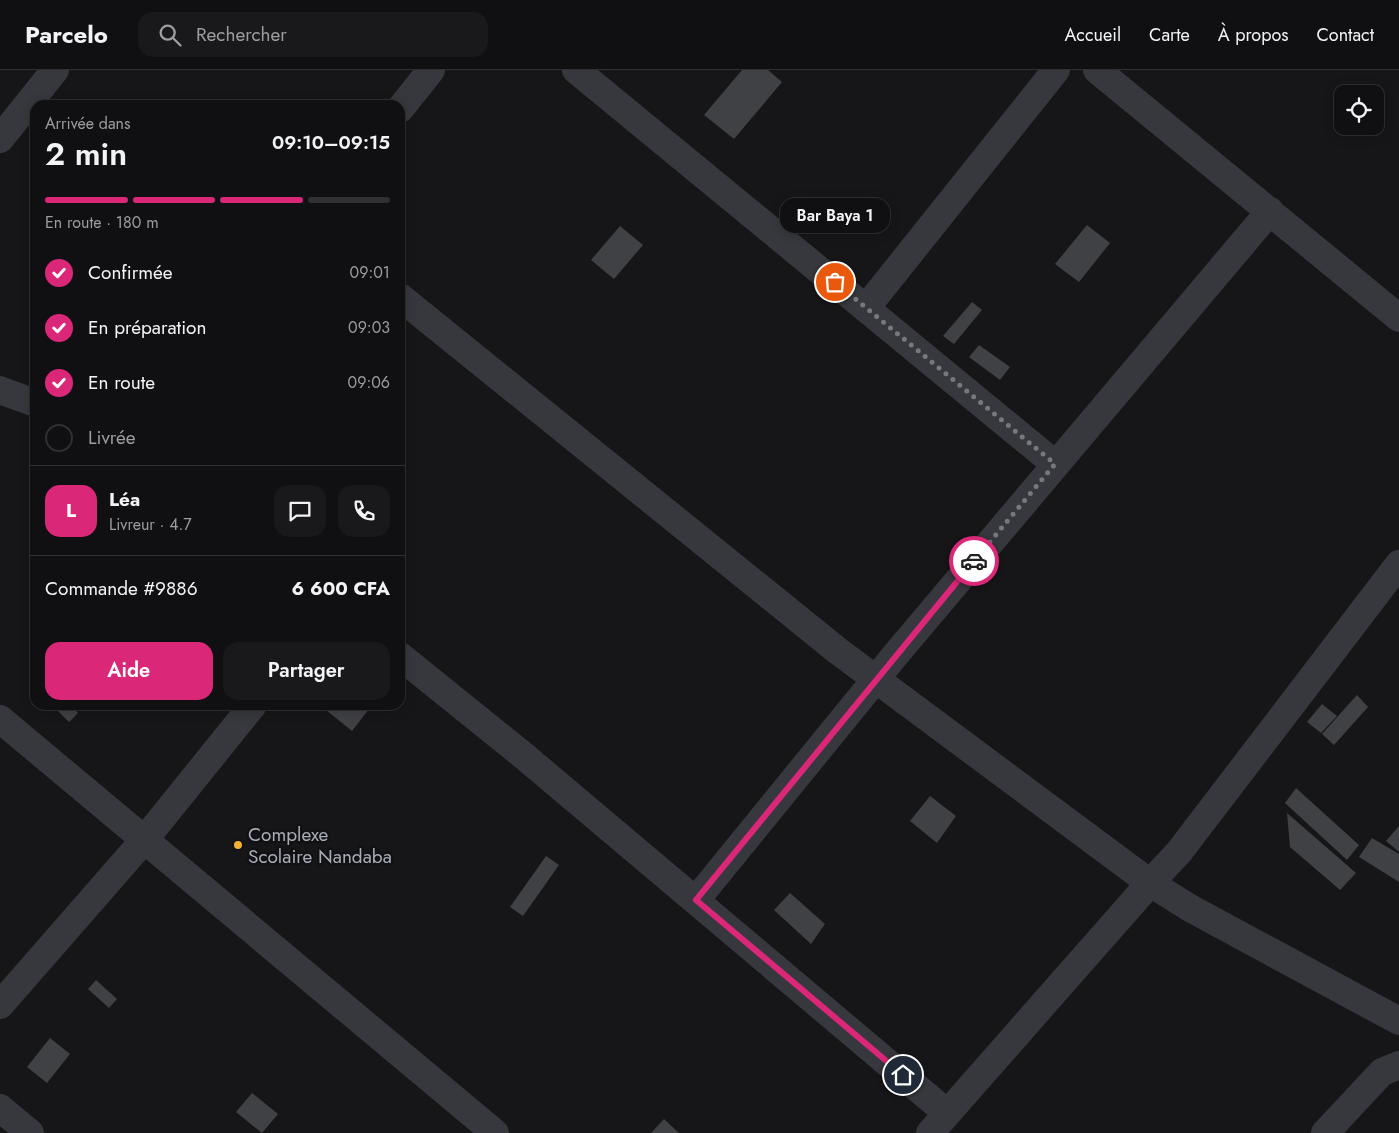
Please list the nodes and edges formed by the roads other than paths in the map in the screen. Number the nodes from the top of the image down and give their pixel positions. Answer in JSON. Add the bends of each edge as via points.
{"nodes":[{"id":1,"x":55,"y":70,"type":"edge"},
{"id":2,"x":431,"y":70,"type":"edge"},
{"id":3,"x":576,"y":70,"type":"edge"},
{"id":4,"x":1056,"y":70,"type":"edge"},
{"id":5,"x":1097,"y":70,"type":"edge"},
{"id":6,"x":31,"y":100,"type":"edge"},
{"id":7,"x":30,"y":101,"type":"edge"},
{"id":8,"x":405,"y":103,"type":"edge"},
{"id":9,"x":0,"y":139,"type":"edge"},
{"id":10,"x":1270,"y":211,"type":"junction"},
{"id":11,"x":405,"y":301,"type":"edge"},
{"id":12,"x":866,"y":308,"type":"junction"},
{"id":13,"x":1399,"y":318,"type":"edge"},
{"id":14,"x":0,"y":390,"type":"edge"},
{"id":15,"x":30,"y":401,"type":"edge"},
{"id":16,"x":1055,"y":464,"type":"junction"},
{"id":17,"x":1399,"y":564,"type":"edge"},
{"id":18,"x":405,"y":660,"type":"edge"},
{"id":19,"x":876,"y":680,"type":"junction"},
{"id":20,"x":249,"y":710,"type":"edge"},
{"id":21,"x":0,"y":719,"type":"edge"},
{"id":22,"x":145,"y":839,"type":"junction"},
{"id":23,"x":1150,"y":883,"type":"junction"},
{"id":24,"x":696,"y":900,"type":"junction"},
{"id":25,"x":0,"y":1005,"type":"edge"},
{"id":26,"x":1399,"y":1021,"type":"edge"},
{"id":27,"x":1399,"y":1065,"type":"edge"},
{"id":28,"x":0,"y":1108,"type":"edge"},
{"id":29,"x":939,"y":1123,"type":"edge"},
{"id":30,"x":30,"y":1133,"type":"edge"},
{"id":31,"x":495,"y":1133,"type":"edge"},
{"id":32,"x":1325,"y":1133,"type":"edge"}],
"edges":[{"from":1,"to":6,"type":"street"},
{"from":2,"to":8,"type":"street"},
{"from":3,"to":12,"type":"street"},
{"from":4,"to":12,"type":"street"},
{"from":5,"to":10,"type":"street"},
{"from":7,"to":9,"type":"street"},
{"from":10,"to":13,"type":"street"},
{"from":10,"to":16,"type":"street"},
{"from":11,"to":19,"type":"street"},
{"from":12,"to":16,"type":"street"},
{"from":14,"to":15,"type":"street"},
{"from":16,"to":19,"type":"street"},
{"from":17,"to":23,"type":"street","via":[[1179,852]]},
{"from":18,"to":24,"type":"street"},
{"from":19,"to":23,"type":"street"},
{"from":19,"to":24,"type":"street"},
{"from":20,"to":22,"type":"street"},
{"from":21,"to":22,"type":"street"},
{"from":22,"to":25,"type":"street"},
{"from":22,"to":31,"type":"street"},
{"from":23,"to":26,"type":"street"},
{"from":23,"to":29,"type":"street"},
{"from":24,"to":29,"type":"street"},
{"from":27,"to":32,"type":"street","via":[[1382,1072]]},
{"from":28,"to":30,"type":"street"}]}
